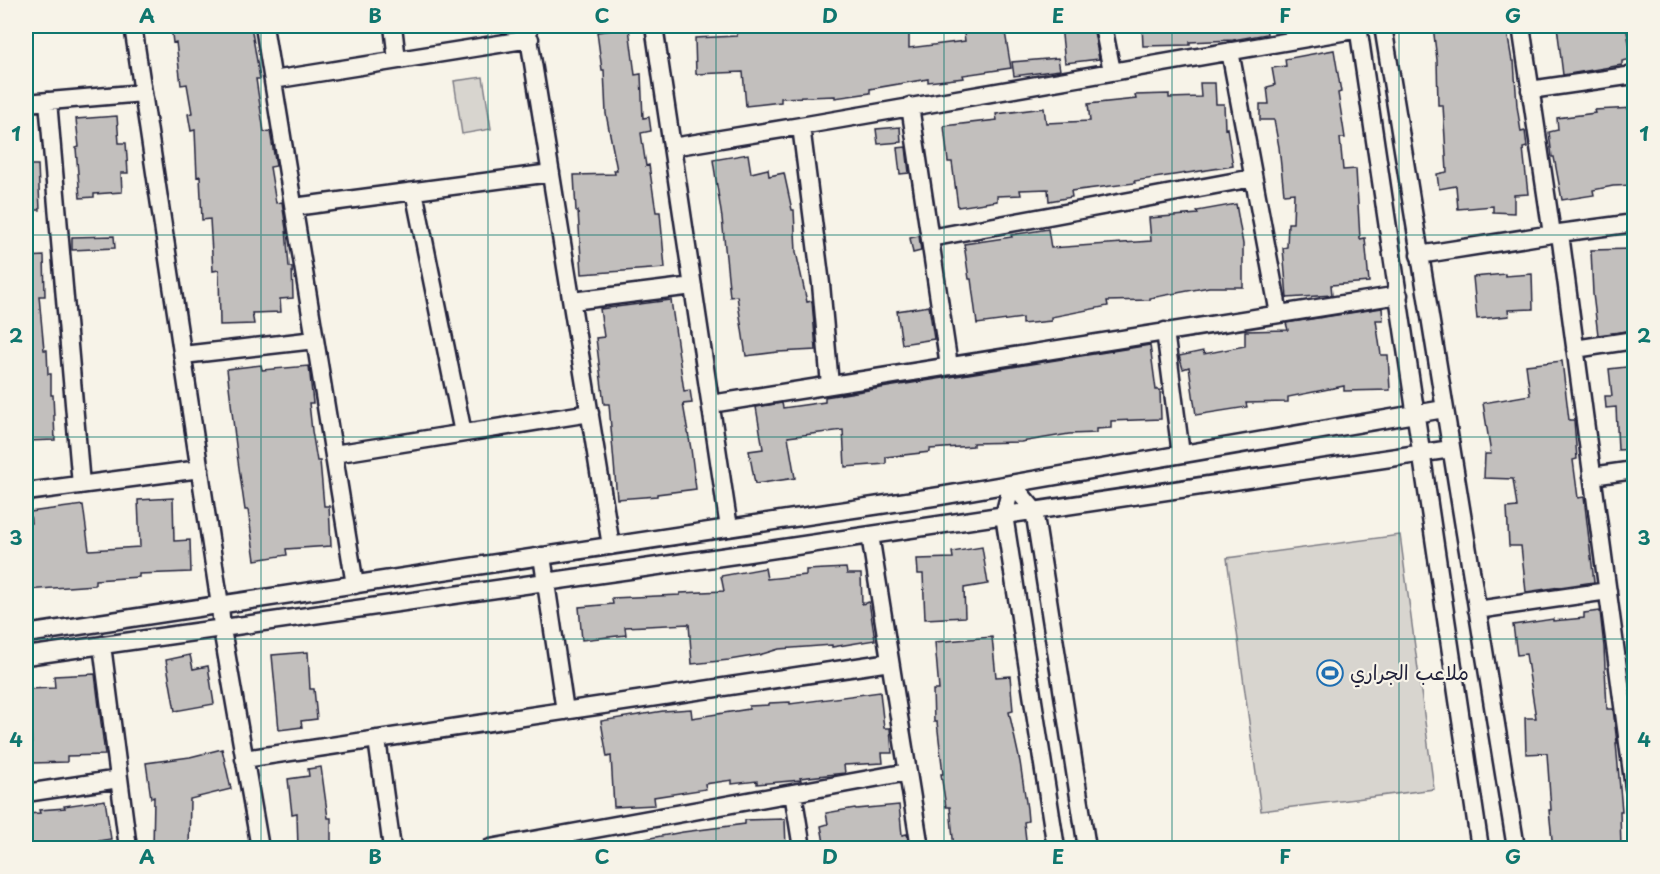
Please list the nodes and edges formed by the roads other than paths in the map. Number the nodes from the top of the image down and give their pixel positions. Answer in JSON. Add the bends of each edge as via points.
{"nodes":[{"id":1,"x":133,"y":26,"type":"edge"},
{"id":2,"x":264,"y":26,"type":"edge"},
{"id":3,"x":393,"y":26,"type":"edge"},
{"id":4,"x":654,"y":26,"type":"edge"},
{"id":5,"x":1103,"y":26,"type":"edge"},
{"id":6,"x":1383,"y":26,"type":"edge"},
{"id":7,"x":1521,"y":26,"type":"edge"},
{"id":8,"x":1358,"y":27,"type":"edge"},
{"id":9,"x":528,"y":32,"type":"edge"},
{"id":10,"x":1230,"y":51,"type":"junction"},
{"id":11,"x":397,"y":60,"type":"junction"},
{"id":12,"x":1112,"y":71,"type":"junction"},
{"id":13,"x":1635,"y":75,"type":"edge"},
{"id":14,"x":273,"y":80,"type":"junction"},
{"id":15,"x":1530,"y":90,"type":"junction"},
{"id":16,"x":143,"y":93,"type":"junction"},
{"id":17,"x":48,"y":101,"type":"junction"},
{"id":18,"x":26,"y":103,"type":"edge"},
{"id":19,"x":910,"y":106,"type":"junction"},
{"id":20,"x":801,"y":126,"type":"junction"},
{"id":21,"x":672,"y":147,"type":"junction"},
{"id":22,"x":551,"y":173,"type":"junction"},
{"id":23,"x":1253,"y":178,"type":"junction"},
{"id":24,"x":414,"y":191,"type":"junction"},
{"id":25,"x":294,"y":207,"type":"junction"},
{"id":26,"x":1635,"y":223,"type":"edge"},
{"id":27,"x":1556,"y":234,"type":"junction"},
{"id":28,"x":930,"y":238,"type":"junction"},
{"id":29,"x":1419,"y":255,"type":"junction"},
{"id":30,"x":693,"y":286,"type":"junction"},
{"id":31,"x":1399,"y":295,"type":"junction"},
{"id":32,"x":572,"y":301,"type":"junction"},
{"id":33,"x":1279,"y":314,"type":"junction"},
{"id":34,"x":1165,"y":331,"type":"junction"},
{"id":35,"x":315,"y":339,"type":"junction"},
{"id":36,"x":1635,"y":340,"type":"edge"},
{"id":37,"x":1575,"y":349,"type":"junction"},
{"id":38,"x":183,"y":355,"type":"junction"},
{"id":39,"x":949,"y":366,"type":"junction"},
{"id":40,"x":830,"y":385,"type":"junction"},
{"id":41,"x":711,"y":404,"type":"junction"},
{"id":42,"x":1444,"y":409,"type":"junction"},
{"id":43,"x":590,"y":413,"type":"junction"},
{"id":44,"x":1416,"y":414,"type":"junction"},
{"id":45,"x":463,"y":433,"type":"junction"},
{"id":46,"x":1451,"y":449,"type":"junction"},
{"id":47,"x":1422,"y":453,"type":"junction"},
{"id":48,"x":334,"y":454,"type":"junction"},
{"id":49,"x":1181,"y":454,"type":"junction"},
{"id":50,"x":200,"y":470,"type":"junction"},
{"id":51,"x":1635,"y":470,"type":"edge"},
{"id":52,"x":1592,"y":476,"type":"junction"},
{"id":53,"x":81,"y":484,"type":"junction"},
{"id":54,"x":1012,"y":484,"type":"junction"},
{"id":55,"x":26,"y":492,"type":"edge"},
{"id":56,"x":1034,"y":510,"type":"junction"},
{"id":57,"x":1004,"y":515,"type":"junction"},
{"id":58,"x":729,"y":528,"type":"junction"},
{"id":59,"x":870,"y":535,"type":"junction"},
{"id":60,"x":611,"y":546,"type":"junction"},
{"id":61,"x":542,"y":556,"type":"junction"},
{"id":62,"x":546,"y":582,"type":"junction"},
{"id":63,"x":355,"y":585,"type":"junction"},
{"id":64,"x":1608,"y":591,"type":"junction"},
{"id":65,"x":220,"y":605,"type":"junction"},
{"id":66,"x":1477,"y":610,"type":"junction"},
{"id":67,"x":222,"y":629,"type":"junction"},
{"id":68,"x":26,"y":634,"type":"edge"},
{"id":69,"x":102,"y":645,"type":"junction"},
{"id":70,"x":26,"y":656,"type":"edge"},
{"id":71,"x":890,"y":662,"type":"junction"},
{"id":72,"x":565,"y":711,"type":"junction"},
{"id":73,"x":377,"y":739,"type":"junction"},
{"id":74,"x":244,"y":759,"type":"junction"},
{"id":75,"x":908,"y":772,"type":"junction"},
{"id":76,"x":119,"y":779,"type":"junction"},
{"id":77,"x":1635,"y":788,"type":"edge"},
{"id":78,"x":26,"y":793,"type":"edge"},
{"id":79,"x":793,"y":793,"type":"junction"},
{"id":80,"x":515,"y":846,"type":"edge"},
{"id":81,"x":128,"y":849,"type":"edge"},
{"id":82,"x":260,"y":849,"type":"edge"},
{"id":83,"x":392,"y":849,"type":"edge"},
{"id":84,"x":490,"y":849,"type":"edge"},
{"id":85,"x":802,"y":849,"type":"edge"},
{"id":86,"x":920,"y":849,"type":"edge"},
{"id":87,"x":1056,"y":849,"type":"edge"},
{"id":88,"x":1087,"y":849,"type":"edge"},
{"id":89,"x":1480,"y":849,"type":"edge"},
{"id":90,"x":1516,"y":849,"type":"edge"}],
"edges":[{"from":1,"to":16,"type":"street"},
{"from":2,"to":14,"type":"street"},
{"from":3,"to":11,"type":"street"},
{"from":4,"to":21,"type":"street"},
{"from":5,"to":12,"type":"street"},
{"from":6,"to":29,"type":"street"},
{"from":7,"to":15,"type":"street"},
{"from":8,"to":10,"type":"street"},
{"from":8,"to":31,"type":"street"},
{"from":9,"to":11,"type":"street"},
{"from":9,"to":22,"type":"street"},
{"from":10,"to":12,"type":"street"},
{"from":10,"to":23,"type":"street"},
{"from":11,"to":14,"type":"street"},
{"from":12,"to":19,"type":"street"},
{"from":13,"to":15,"type":"street"},
{"from":14,"to":25,"type":"street"},
{"from":15,"to":27,"type":"street"},
{"from":16,"to":17,"type":"street"},
{"from":16,"to":38,"type":"street"},
{"from":17,"to":18,"type":"street"},
{"from":17,"to":53,"type":"street"},
{"from":19,"to":20,"type":"street"},
{"from":19,"to":28,"type":"street"},
{"from":20,"to":21,"type":"street"},
{"from":20,"to":40,"type":"street"},
{"from":21,"to":30,"type":"street"},
{"from":22,"to":24,"type":"street"},
{"from":22,"to":32,"type":"street"},
{"from":23,"to":28,"type":"street"},
{"from":23,"to":33,"type":"street"},
{"from":24,"to":25,"type":"street"},
{"from":24,"to":45,"type":"street"},
{"from":25,"to":35,"type":"street"},
{"from":26,"to":27,"type":"street"},
{"from":27,"to":29,"type":"street"},
{"from":27,"to":37,"type":"street"},
{"from":28,"to":39,"type":"street"},
{"from":29,"to":42,"type":"street"},
{"from":30,"to":32,"type":"street"},
{"from":30,"to":41,"type":"street"},
{"from":31,"to":33,"type":"street"},
{"from":31,"to":44,"type":"street"},
{"from":32,"to":43,"type":"street"},
{"from":33,"to":34,"type":"street"},
{"from":34,"to":39,"type":"street"},
{"from":34,"to":49,"type":"street"},
{"from":35,"to":38,"type":"street"},
{"from":35,"to":48,"type":"street"},
{"from":36,"to":37,"type":"street"},
{"from":37,"to":52,"type":"street"},
{"from":38,"to":50,"type":"street"},
{"from":39,"to":40,"type":"street"},
{"from":40,"to":41,"type":"street"},
{"from":41,"to":58,"type":"street"},
{"from":42,"to":44,"type":"street"},
{"from":42,"to":46,"type":"street"},
{"from":43,"to":45,"type":"street"},
{"from":43,"to":60,"type":"street"},
{"from":44,"to":47,"type":"street"},
{"from":44,"to":49,"type":"street"},
{"from":45,"to":48,"type":"street"},
{"from":46,"to":47,"type":"street"},
{"from":46,"to":66,"type":"street"},
{"from":47,"to":56,"type":"street"},
{"from":47,"to":89,"type":"street"},
{"from":48,"to":63,"type":"street"},
{"from":49,"to":54,"type":"street"},
{"from":50,"to":53,"type":"street"},
{"from":50,"to":65,"type":"street"},
{"from":51,"to":52,"type":"street"},
{"from":52,"to":64,"type":"street"},
{"from":53,"to":55,"type":"street"},
{"from":54,"to":56,"type":"street"},
{"from":54,"to":57,"type":"street"},
{"from":54,"to":58,"type":"street"},
{"from":56,"to":57,"type":"street"},
{"from":56,"to":88,"type":"street"},
{"from":57,"to":59,"type":"street"},
{"from":57,"to":87,"type":"street"},
{"from":58,"to":60,"type":"street"},
{"from":59,"to":62,"type":"street"},
{"from":59,"to":71,"type":"street"},
{"from":60,"to":61,"type":"street"},
{"from":61,"to":62,"type":"street"},
{"from":61,"to":63,"type":"street"},
{"from":62,"to":67,"type":"street"},
{"from":62,"to":72,"type":"street"},
{"from":63,"to":65,"type":"street"},
{"from":64,"to":66,"type":"street"},
{"from":64,"to":77,"type":"street"},
{"from":65,"to":67,"type":"street"},
{"from":65,"to":68,"type":"street"},
{"from":66,"to":90,"type":"street"},
{"from":67,"to":69,"type":"street"},
{"from":67,"to":74,"type":"street"},
{"from":69,"to":70,"type":"street"},
{"from":69,"to":76,"type":"street"},
{"from":71,"to":72,"type":"street"},
{"from":71,"to":75,"type":"street"},
{"from":72,"to":73,"type":"street"},
{"from":73,"to":74,"type":"street"},
{"from":73,"to":83,"type":"street"},
{"from":74,"to":82,"type":"street"},
{"from":75,"to":79,"type":"street"},
{"from":75,"to":86,"type":"street"},
{"from":76,"to":78,"type":"street"},
{"from":76,"to":81,"type":"street"},
{"from":79,"to":80,"type":"street"},
{"from":79,"to":85,"type":"street"},
{"from":80,"to":84,"type":"street"}]}
